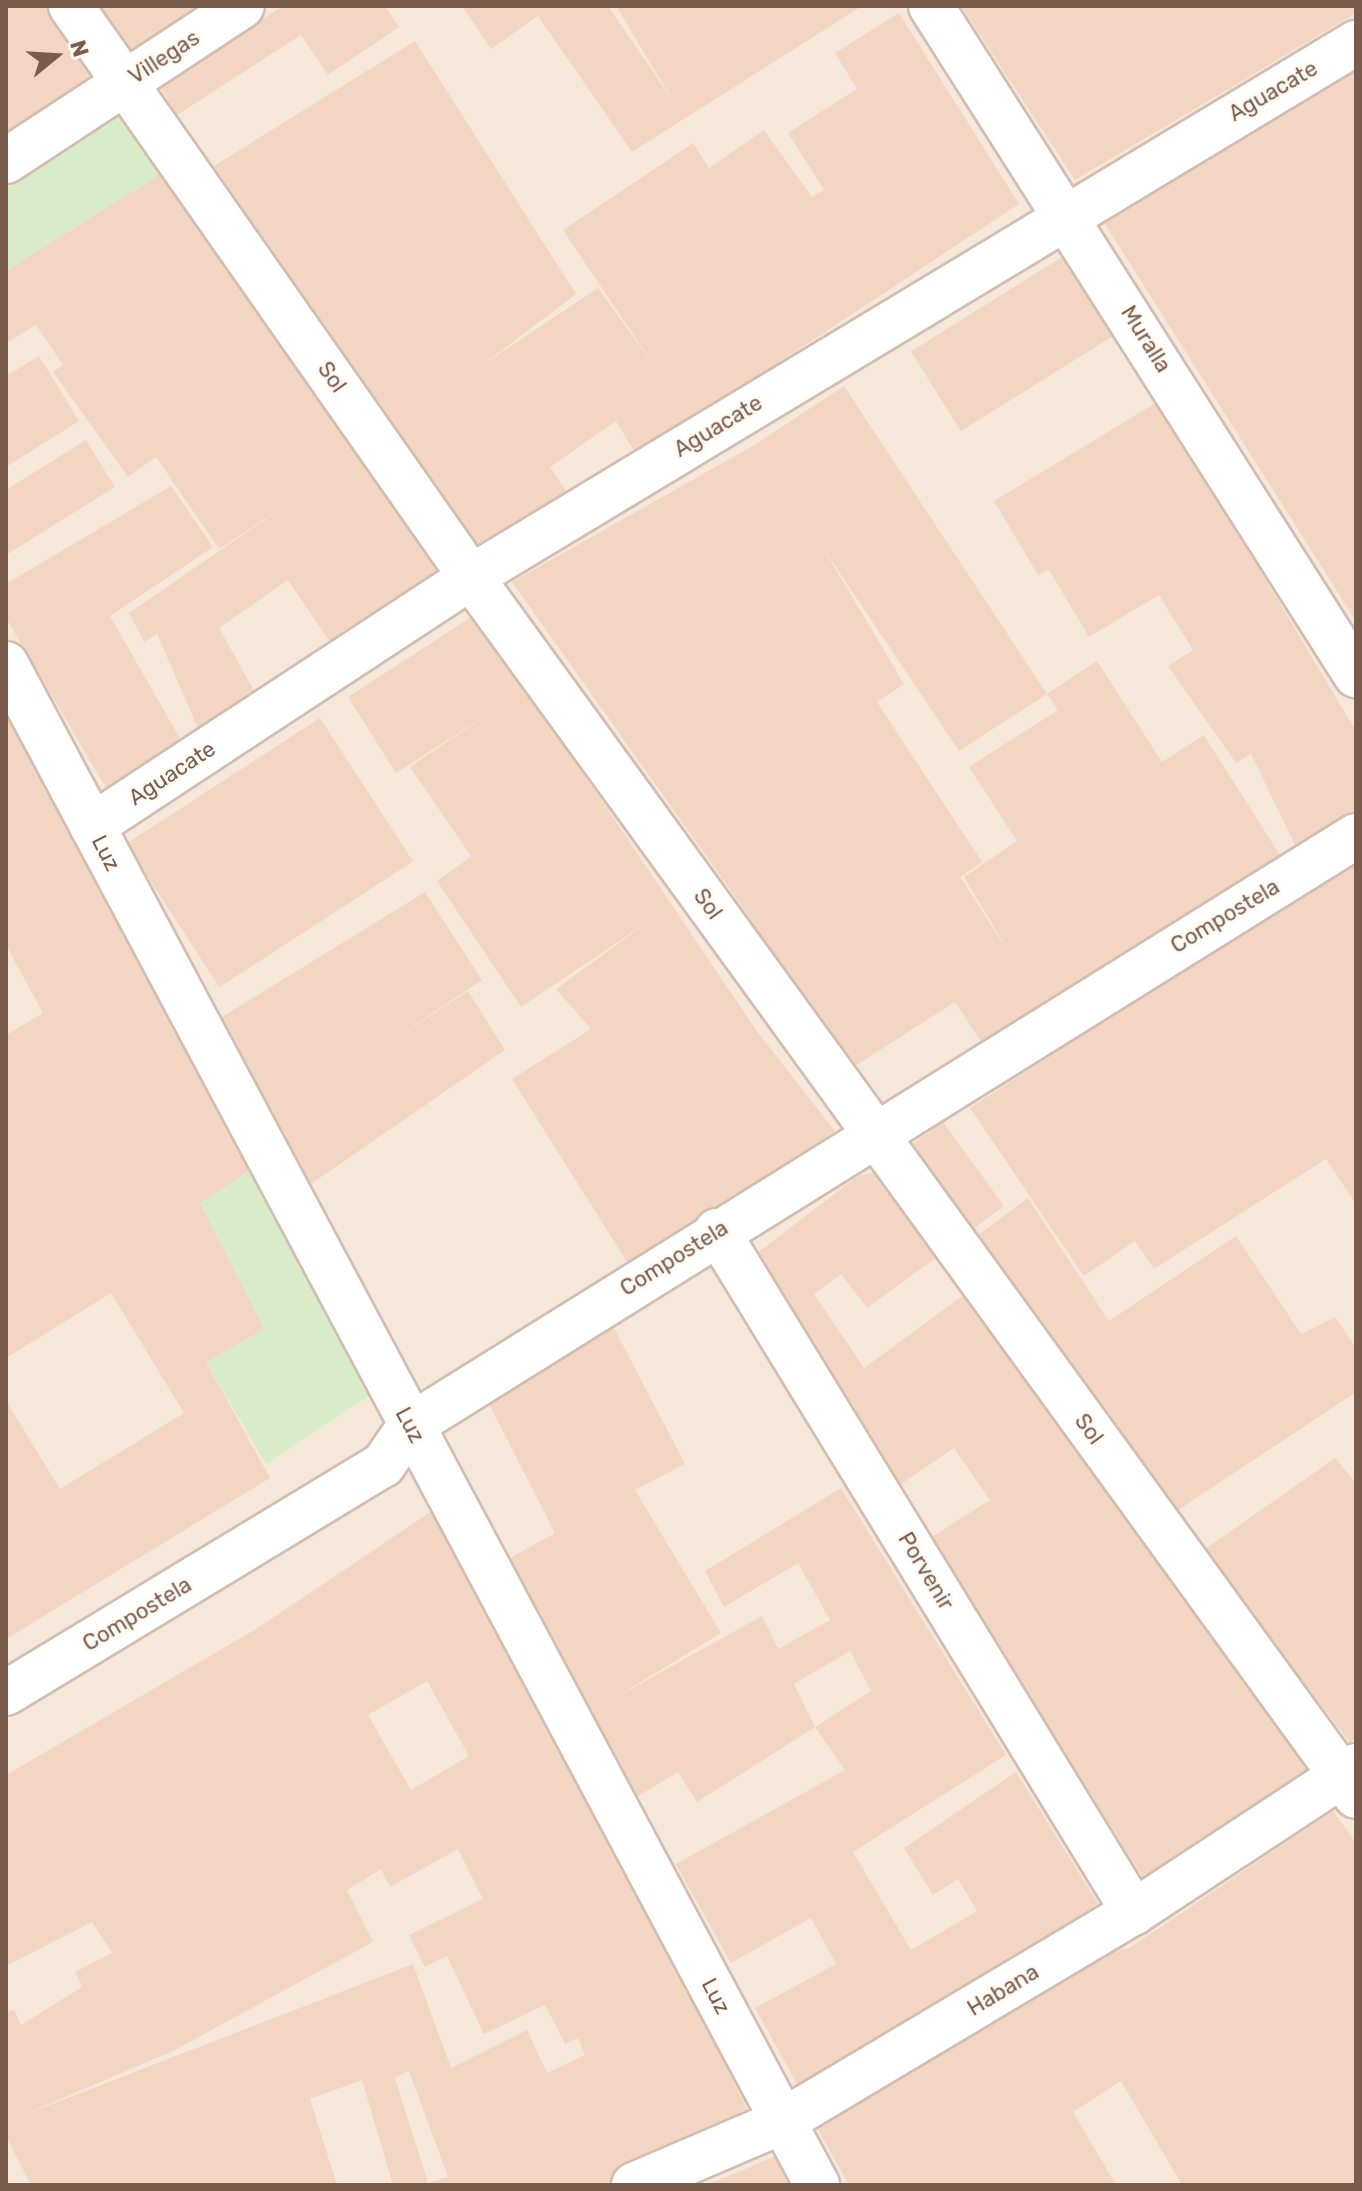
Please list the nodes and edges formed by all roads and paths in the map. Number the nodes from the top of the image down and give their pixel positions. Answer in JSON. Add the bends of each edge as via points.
{"nodes":[{"id":1,"x":71,"y":6,"type":"edge"},
{"id":2,"x":242,"y":6,"type":"edge"},
{"id":3,"x":931,"y":6,"type":"edge"},
{"id":4,"x":1356,"y":43,"type":"edge"},
{"id":5,"x":127,"y":82,"type":"junction"},
{"id":6,"x":6,"y":161,"type":"edge"},
{"id":7,"x":1067,"y":213,"type":"junction"},
{"id":8,"x":471,"y":577,"type":"junction"},
{"id":9,"x":6,"y":664,"type":"edge"},
{"id":10,"x":1356,"y":675,"type":"edge"},
{"id":11,"x":92,"y":826,"type":"junction"},
{"id":12,"x":1356,"y":836,"type":"edge"},
{"id":13,"x":873,"y":1131,"type":"junction"},
{"id":14,"x":717,"y":1231,"type":"junction"},
{"id":15,"x":410,"y":1426,"type":"junction"},
{"id":16,"x":6,"y":1693,"type":"edge"},
{"id":17,"x":1351,"y":1779,"type":"edge"},
{"id":18,"x":1134,"y":1912,"type":"junction"},
{"id":19,"x":783,"y":2121,"type":"junction"},
{"id":20,"x":634,"y":2185,"type":"edge"},
{"id":21,"x":817,"y":2185,"type":"edge"}],
"edges":[{"from":1,"to":5,"type":"street","name":"Sol"},
{"from":2,"to":5,"type":"street","name":"Villegas"},
{"from":3,"to":7,"type":"street","name":"Muralla"},
{"from":4,"to":7,"type":"street","name":"Aguacate"},
{"from":5,"to":6,"type":"street","name":"Villegas"},
{"from":5,"to":8,"type":"street","name":"Sol"},
{"from":7,"to":8,"type":"street","name":"Aguacate"},
{"from":7,"to":10,"type":"street","name":"Muralla"},
{"from":8,"to":11,"type":"street","name":"Aguacate"},
{"from":8,"to":13,"type":"street","name":"Sol"},
{"from":9,"to":11,"type":"street","name":"Luz"},
{"from":11,"to":15,"type":"street","name":"Luz"},
{"from":12,"to":13,"type":"street","name":"Compostela"},
{"from":13,"to":14,"type":"street","name":"Compostela"},
{"from":13,"to":17,"type":"street","name":"Sol"},
{"from":14,"to":15,"type":"street","name":"Compostela"},
{"from":14,"to":18,"type":"street","name":"Porvenir"},
{"from":15,"to":16,"type":"street","name":"Compostela","via":[[383,1465]]},
{"from":15,"to":19,"type":"street","name":"Luz"},
{"from":17,"to":18,"type":"street","name":"Habana"},
{"from":18,"to":19,"type":"street","name":"Habana"},
{"from":19,"to":20,"type":"street","name":"Habana"},
{"from":19,"to":21,"type":"street","name":"Luz"}]}
